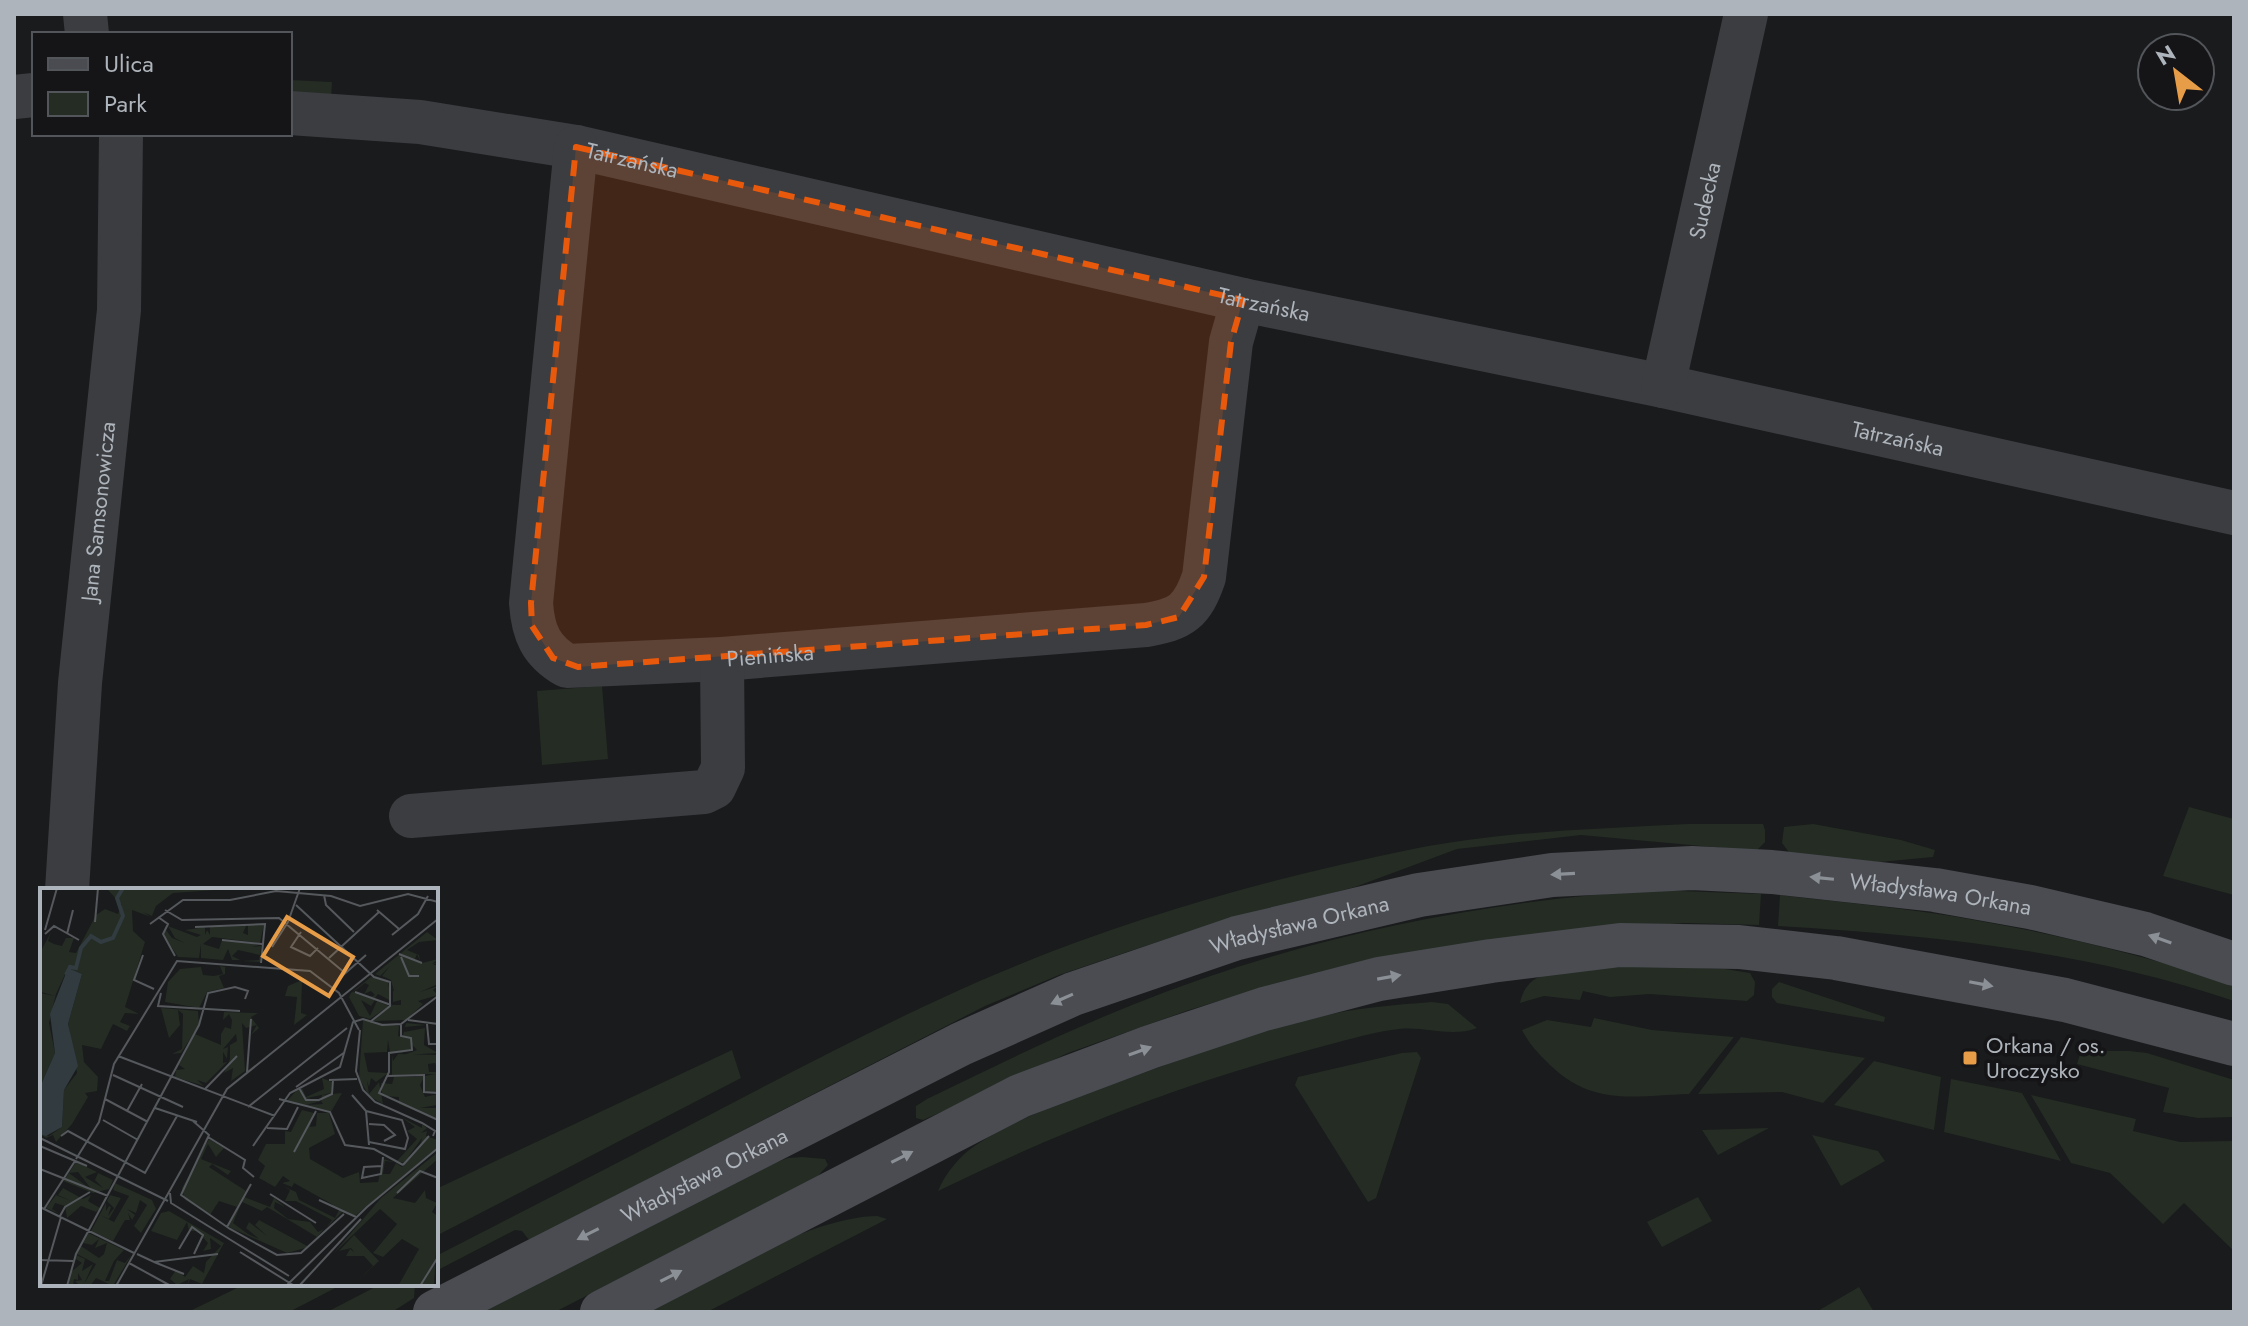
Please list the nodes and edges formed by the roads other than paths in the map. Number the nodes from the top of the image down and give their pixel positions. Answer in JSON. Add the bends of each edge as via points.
{"nodes":[{"id":1,"x":1746,"y":14,"type":"edge"},
{"id":2,"x":292,"y":113,"type":"edge"},
{"id":3,"x":121,"y":136,"type":"edge"},
{"id":4,"x":576,"y":147,"type":"junction"},
{"id":5,"x":1243,"y":300,"type":"junction"},
{"id":6,"x":1663,"y":386,"type":"junction"},
{"id":7,"x":2234,"y":513,"type":"edge"},
{"id":8,"x":722,"y":659,"type":"junction"},
{"id":9,"x":411,"y":816,"type":"dead end"},
{"id":10,"x":67,"y":888,"type":"edge"},
{"id":11,"x":2234,"y":964,"type":"edge"},
{"id":12,"x":2234,"y":1044,"type":"edge"},
{"id":13,"x":435,"y":1312,"type":"edge"},
{"id":14,"x":602,"y":1312,"type":"edge"}],
"edges":[{"from":1,"to":6,"type":"street","name":"Sudecka"},
{"from":2,"to":4,"type":"street","name":"Tatrzańska","via":[[420,122]]},
{"from":3,"to":10,"type":"street","name":"Jana Samsonowicza","via":[[119,310],[80,683]]},
{"from":4,"to":5,"type":"street","name":"Tatrzańska"},
{"from":4,"to":8,"type":"street","name":"Pienińska","via":[[532,626],[546,651],[567,666]]},
{"from":5,"to":6,"type":"street","name":"Tatrzańska"},
{"from":5,"to":8,"type":"street","name":"Pienińska","via":[[1231,342],[1204,577],[1179,617],[1146,625]]},
{"from":6,"to":7,"type":"street","name":"Tatrzańska"},
{"from":8,"to":9,"type":"street","via":[[723,768],[714,787],[704,792]]},
{"from":11,"to":13,"type":"street","name":"Władysława Orkana","one_way":true,"via":[[2145,934],[2030,907],[1935,890],[1772,872],[1692,868],[1552,875],[1419,895],[1237,938],[1073,994],[961,1044]]},
{"from":14,"to":12,"type":"street","one_way":true,"via":[[1020,1096],[1264,1009],[1379,979],[1620,945],[1753,948],[2065,1000]]}]}
